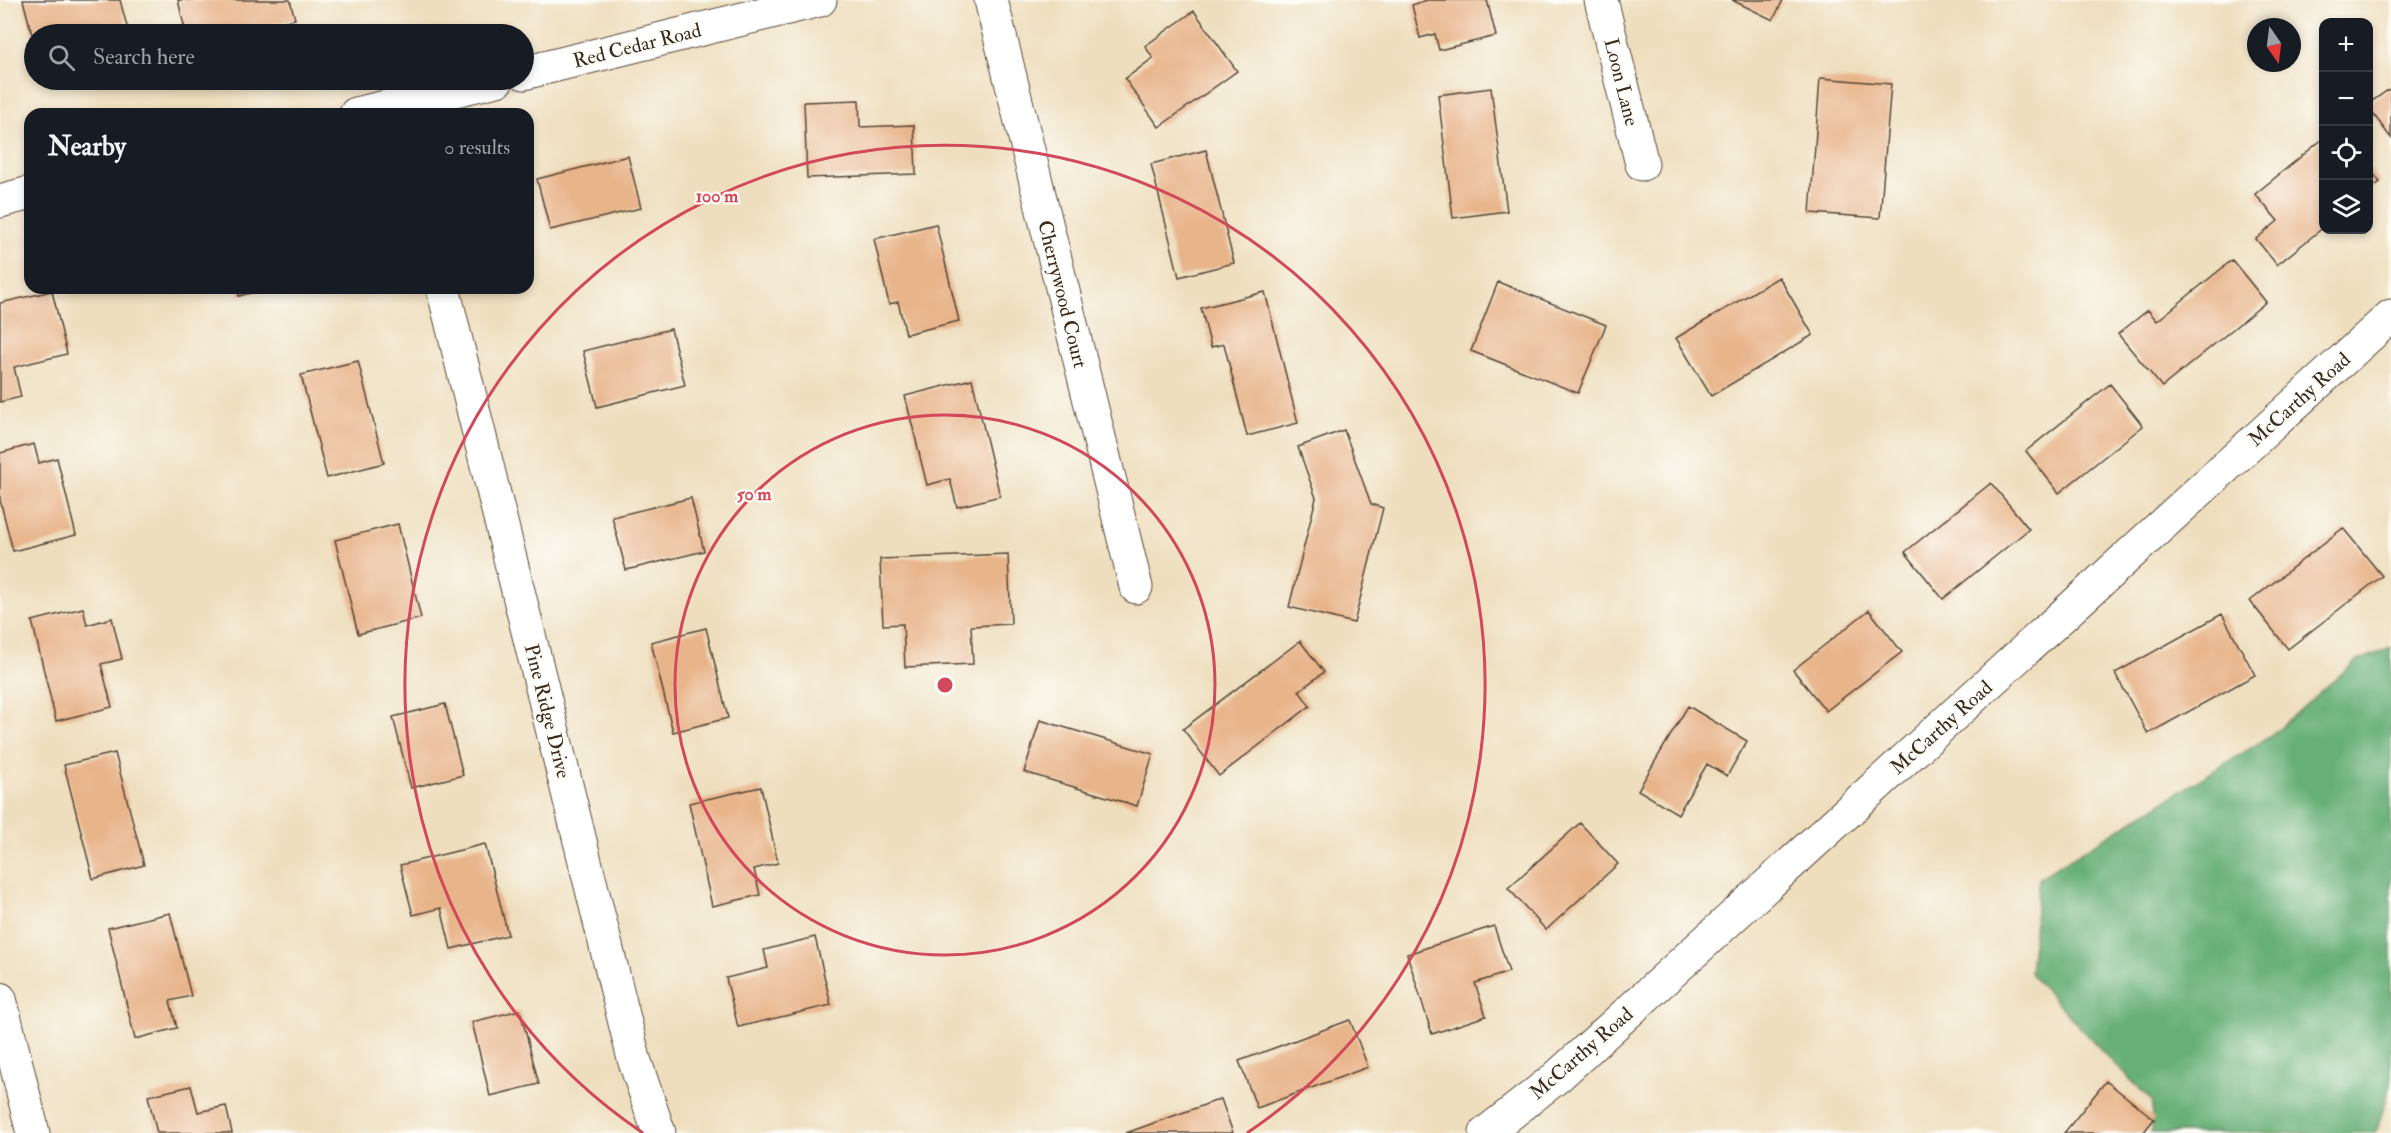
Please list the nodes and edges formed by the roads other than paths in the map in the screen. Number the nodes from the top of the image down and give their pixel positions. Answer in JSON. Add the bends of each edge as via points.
{"nodes":[{"id":1,"x":820,"y":0,"type":"edge"},
{"id":2,"x":991,"y":0,"type":"edge"},
{"id":3,"x":1601,"y":0,"type":"edge"},
{"id":4,"x":534,"y":71,"type":"edge"},
{"id":5,"x":463,"y":90,"type":"edge"},
{"id":6,"x":402,"y":108,"type":"edge"},
{"id":7,"x":1642,"y":164,"type":"dead end"},
{"id":8,"x":24,"y":195,"type":"edge"},
{"id":9,"x":0,"y":201,"type":"edge"},
{"id":10,"x":444,"y":294,"type":"edge"},
{"id":11,"x":2391,"y":316,"type":"edge"},
{"id":12,"x":1136,"y":587,"type":"dead end"},
{"id":13,"x":0,"y":999,"type":"edge"},
{"id":14,"x":33,"y":1133,"type":"edge"},
{"id":15,"x":660,"y":1133,"type":"edge"},
{"id":16,"x":1486,"y":1133,"type":"edge"}],
"edges":[{"from":1,"to":4,"type":"street","name":"Red Cedar Road"},
{"from":2,"to":12,"type":"street","name":"Cherrywood Court"},
{"from":3,"to":7,"type":"street","name":"Loon Lane"},
{"from":5,"to":6,"type":"street"},
{"from":8,"to":9,"type":"street"},
{"from":10,"to":15,"type":"street","name":"Pine Ridge Drive","via":[[634,1059]]},
{"from":11,"to":16,"type":"street","name":"McCarthy Road","via":[[1557,1077]]},
{"from":13,"to":14,"type":"street"}]}
